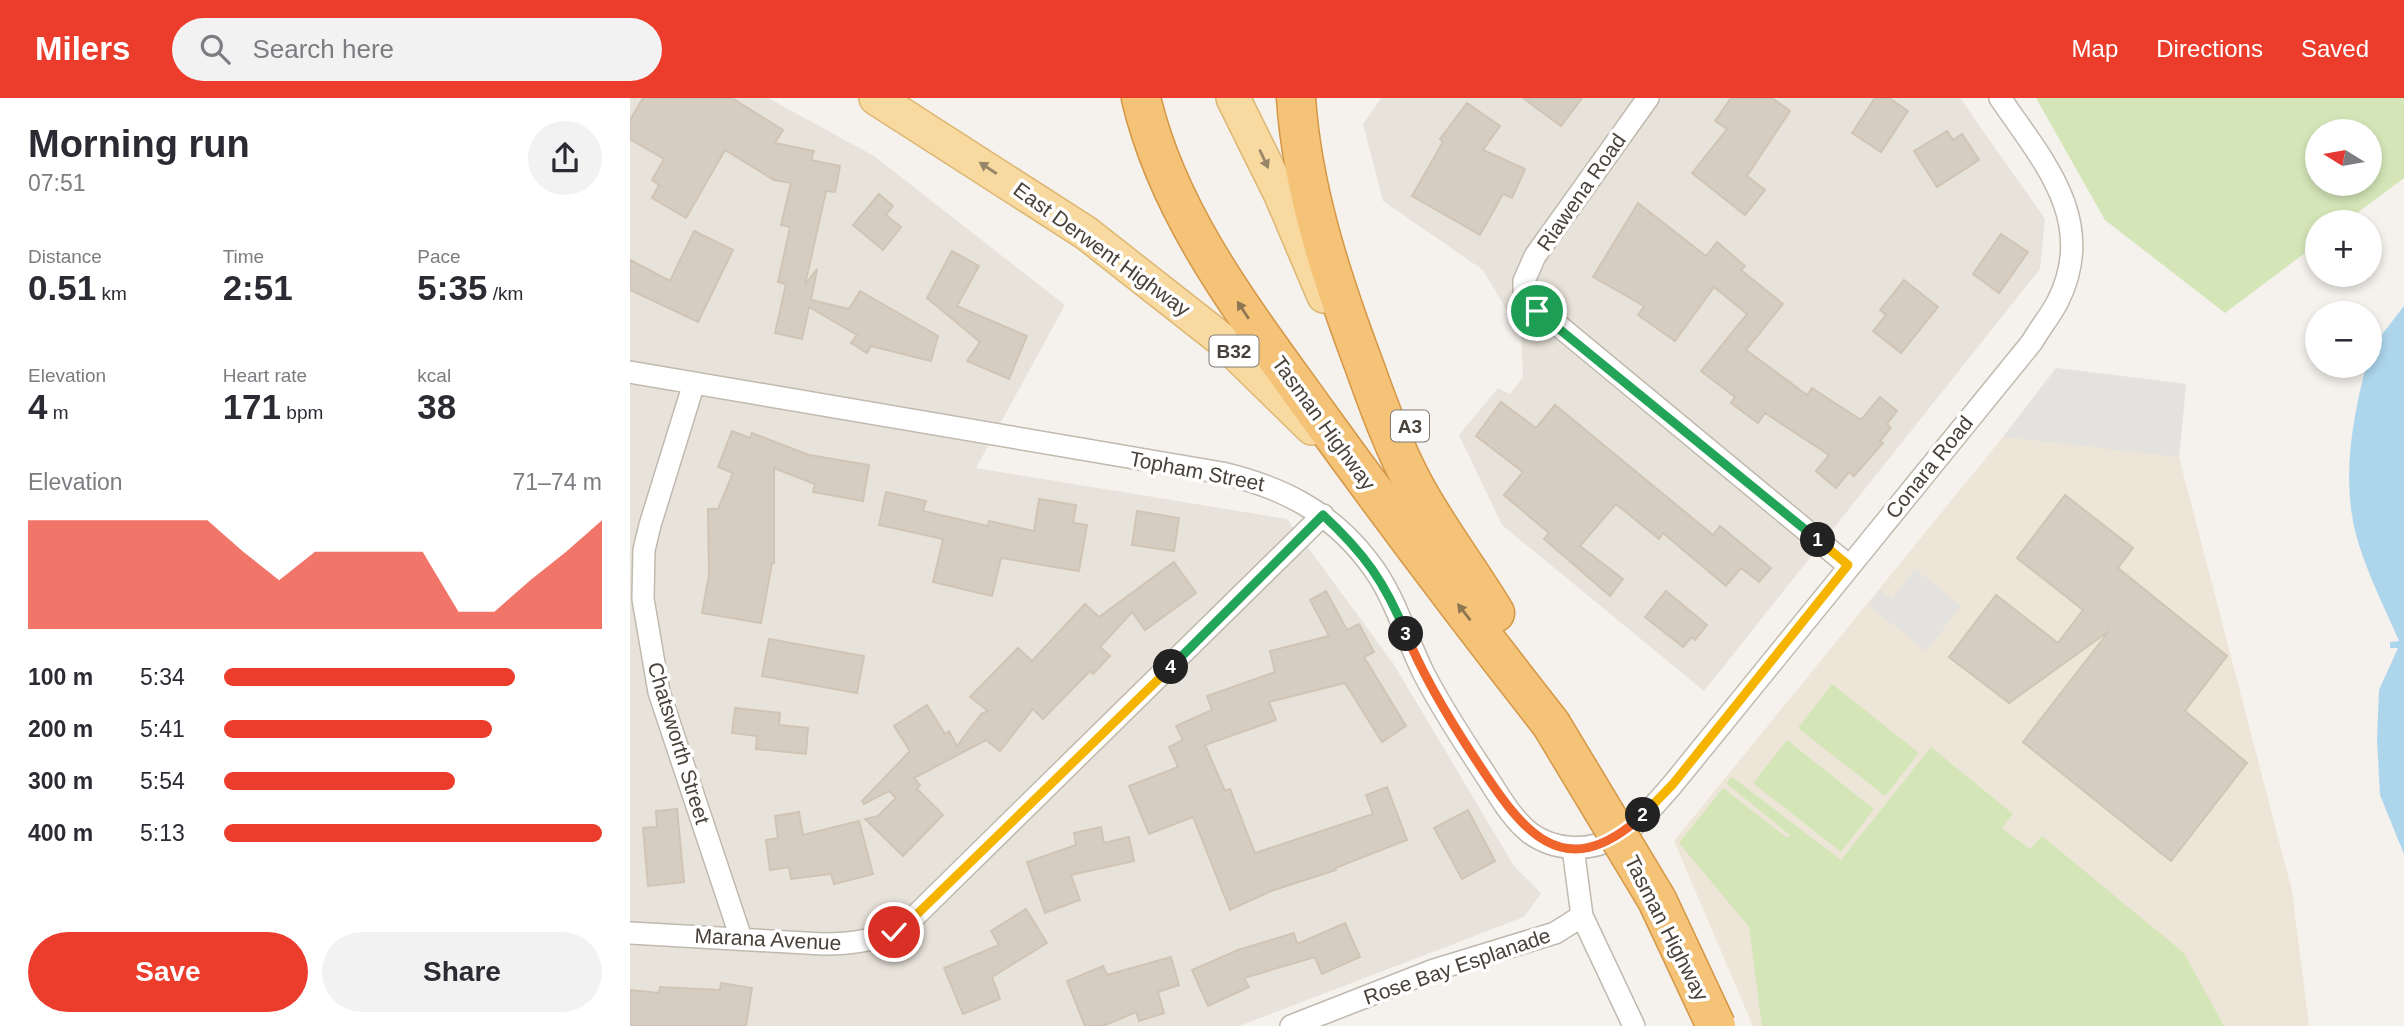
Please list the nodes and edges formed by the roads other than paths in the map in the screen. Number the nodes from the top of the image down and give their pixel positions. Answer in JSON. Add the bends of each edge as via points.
{"nodes":[{"id":1,"x":876,"y":98,"type":"edge"},
{"id":2,"x":1141,"y":98,"type":"edge"},
{"id":3,"x":1233,"y":98,"type":"edge"},
{"id":4,"x":1648,"y":98,"type":"edge"},
{"id":5,"x":2000,"y":98,"type":"edge"},
{"id":6,"x":1312,"y":102,"type":"edge"},
{"id":7,"x":630,"y":372,"type":"edge"},
{"id":8,"x":694,"y":383,"type":"junction"},
{"id":9,"x":1389,"y":436,"type":"junction"},
{"id":10,"x":1368,"y":484,"type":"junction"},
{"id":11,"x":1323,"y":515,"type":"junction"},
{"id":12,"x":1848,"y":565,"type":"junction"},
{"id":13,"x":1550,"y":723,"type":"junction"},
{"id":14,"x":1654,"y":805,"type":"joint"},
{"id":15,"x":1573,"y":848,"type":"junction"},
{"id":16,"x":1582,"y":916,"type":"junction"},
{"id":17,"x":630,"y":933,"type":"edge"},
{"id":18,"x":741,"y":938,"type":"junction"},
{"id":19,"x":1291,"y":1026,"type":"edge"},
{"id":20,"x":1634,"y":1026,"type":"edge"},
{"id":21,"x":1716,"y":1026,"type":"edge"}],
"edges":[{"from":10,"to":1,"type":"main road","name":"East Derwent Highway","number":"B32","one_way":true,"via":[[1253,368],[1177,303],[1086,233]]},
{"from":10,"to":2,"type":"highway","name":"Tasman Highway","number":"A3","one_way":true,"via":[[1208,257],[1161,160]]},
{"from":3,"to":9,"type":"main road","number":"A3","one_way":true},
{"from":4,"to":12,"type":"street","name":"Riawena Road","via":[[1535,256],[1523,289],[1526,300]]},
{"from":5,"to":12,"type":"street","name":"Conara Road","via":[[2056,180],[2072,231],[2068,274],[2058,302],[2032,342]]},
{"from":6,"to":9,"type":"highway","name":"Tasman Highway","number":"A3","via":[[1301,144],[1324,244]]},
{"from":6,"to":13,"type":"highway","number":"A3","via":[[1340,228],[1393,389]]},
{"from":7,"to":8,"type":"street","name":"Topham Street"},
{"from":8,"to":11,"type":"street","name":"Topham Street","via":[[1222,473],[1276,488]]},
{"from":8,"to":18,"type":"street","name":"Chatsworth Street","via":[[650,525],[643,599],[659,691]]},
{"from":9,"to":13,"type":"highway","name":"Tasman Highway","number":"A3","via":[[1437,525],[1498,618]]},
{"from":13,"to":10,"type":"highway","name":"Tasman Highway","number":"A3","one_way":true},
{"from":11,"to":15,"type":"street","name":"Topham Street","via":[[1381,579],[1425,675],[1503,803],[1531,833]]},
{"from":11,"to":18,"type":"street","name":"Marana Avenue","via":[[909,922],[894,932],[849,944]]},
{"from":12,"to":14,"type":"street","name":"Conara Road"},
{"from":13,"to":21,"type":"highway","name":"Tasman Highway","number":"A3","bridge":true,"via":[[1657,900]]},
{"from":14,"to":15,"type":"street","name":"Topham Street","via":[[1619,836],[1603,844]]},
{"from":15,"to":16,"type":"street"},
{"from":16,"to":19,"type":"street","name":"Rose Bay Esplanade","via":[[1555,933],[1434,970]]},
{"from":16,"to":20,"type":"street"},
{"from":17,"to":18,"type":"street","name":"Marana Avenue"}]}
